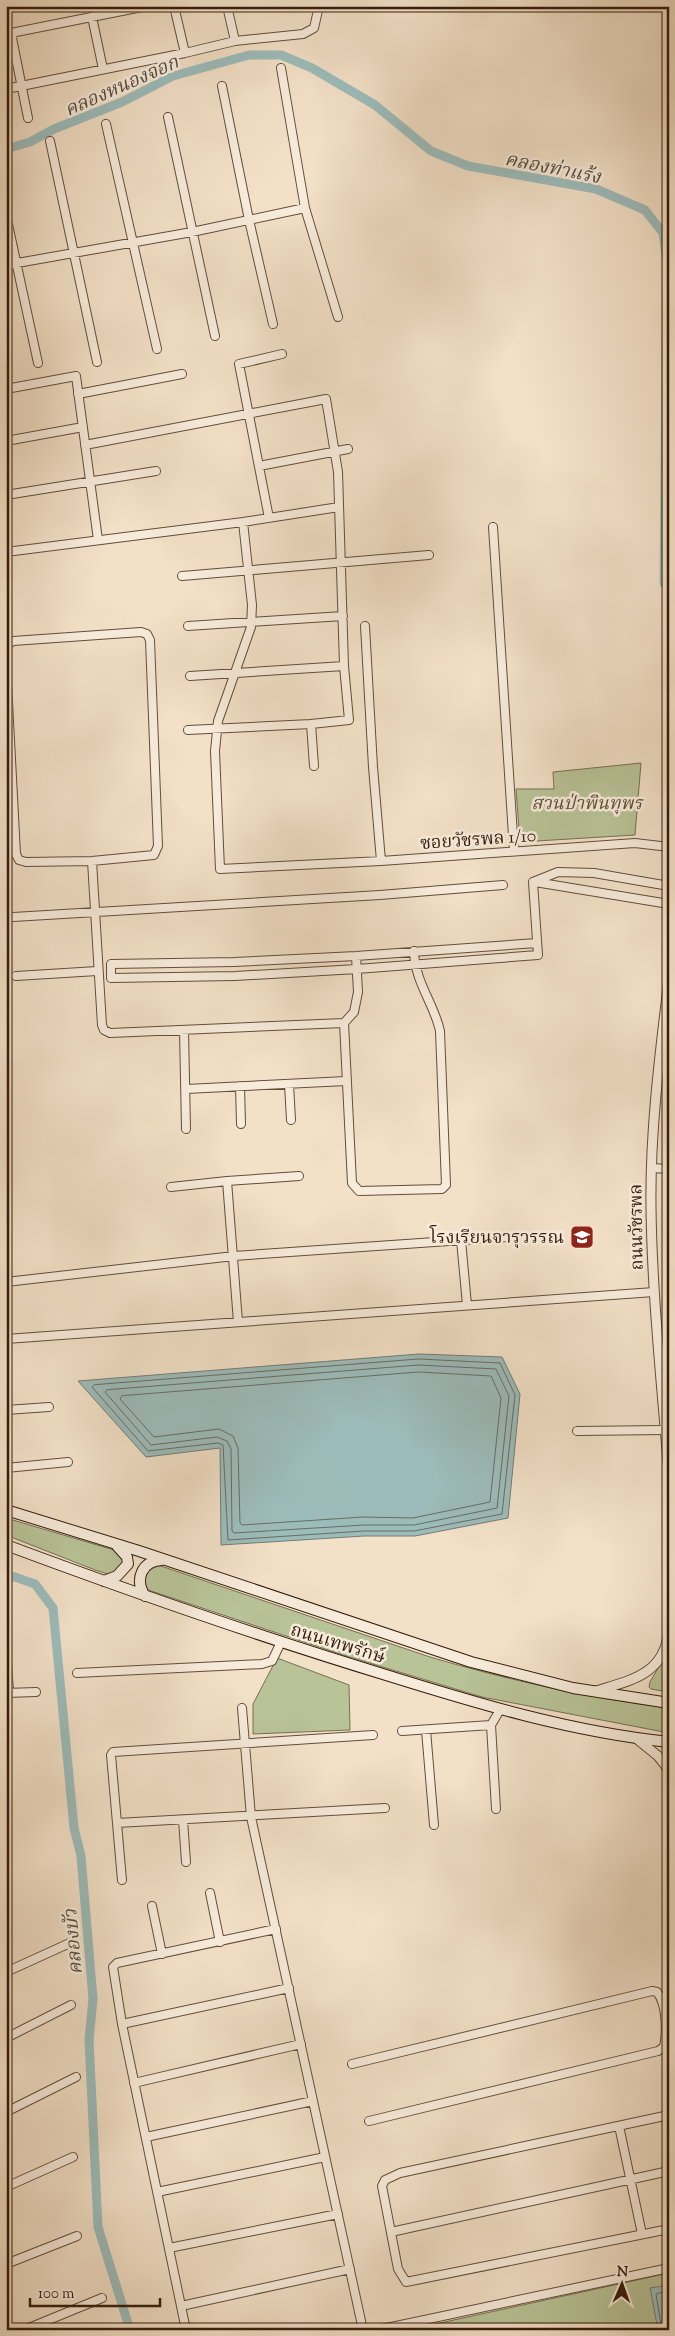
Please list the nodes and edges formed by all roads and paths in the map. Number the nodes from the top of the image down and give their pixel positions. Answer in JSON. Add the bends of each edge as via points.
{"nodes":[{"id":1,"x":147,"y":6,"type":"edge"},
{"id":2,"x":174,"y":6,"type":"edge"},
{"id":3,"x":227,"y":6,"type":"edge"},
{"id":4,"x":319,"y":6,"type":"edge"},
{"id":5,"x":92,"y":17,"type":"junction"},
{"id":6,"x":8,"y":34,"type":"edge"},
{"id":7,"x":235,"y":40,"type":"junction"},
{"id":8,"x":185,"y":53,"type":"junction"},
{"id":9,"x":281,"y":68,"type":"dead end"},
{"id":10,"x":104,"y":69,"type":"junction"},
{"id":11,"x":21,"y":86,"type":"junction"},
{"id":12,"x":222,"y":86,"type":"dead end"},
{"id":13,"x":6,"y":89,"type":"edge"},
{"id":14,"x":168,"y":117,"type":"dead end"},
{"id":15,"x":28,"y":118,"type":"dead end"},
{"id":16,"x":106,"y":124,"type":"dead end"},
{"id":17,"x":50,"y":141,"type":"dead end"},
{"id":18,"x":304,"y":208,"type":"junction"},
{"id":19,"x":6,"y":215,"type":"edge"},
{"id":20,"x":249,"y":220,"type":"junction"},
{"id":21,"x":192,"y":232,"type":"junction"},
{"id":22,"x":133,"y":243,"type":"junction"},
{"id":23,"x":75,"y":253,"type":"junction"},
{"id":24,"x":16,"y":263,"type":"junction"},
{"id":25,"x":6,"y":265,"type":"edge"},
{"id":26,"x":338,"y":317,"type":"dead end"},
{"id":27,"x":273,"y":324,"type":"dead end"},
{"id":28,"x":215,"y":336,"type":"dead end"},
{"id":29,"x":157,"y":349,"type":"dead end"},
{"id":30,"x":282,"y":354,"type":"dead end"},
{"id":31,"x":97,"y":362,"type":"dead end"},
{"id":32,"x":38,"y":363,"type":"dead end"},
{"id":33,"x":182,"y":374,"type":"dead end"},
{"id":34,"x":6,"y":389,"type":"edge"},
{"id":35,"x":78,"y":394,"type":"junction"},
{"id":36,"x":248,"y":414,"type":"junction"},
{"id":37,"x":82,"y":427,"type":"junction"},
{"id":38,"x":6,"y":441,"type":"edge"},
{"id":39,"x":85,"y":445,"type":"junction"},
{"id":40,"x":348,"y":448,"type":"dead end"},
{"id":41,"x":334,"y":451,"type":"junction"},
{"id":42,"x":259,"y":466,"type":"junction"},
{"id":43,"x":156,"y":471,"type":"dead end"},
{"id":44,"x":90,"y":482,"type":"junction"},
{"id":45,"x":6,"y":496,"type":"edge"},
{"id":46,"x":339,"y":507,"type":"junction"},
{"id":47,"x":269,"y":518,"type":"junction"},
{"id":48,"x":243,"y":522,"type":"junction"},
{"id":49,"x":492,"y":527,"type":"dead end"},
{"id":50,"x":98,"y":540,"type":"junction"},
{"id":51,"x":6,"y":552,"type":"edge"},
{"id":52,"x":429,"y":555,"type":"dead end"},
{"id":53,"x":341,"y":562,"type":"junction"},
{"id":54,"x":249,"y":571,"type":"junction"},
{"id":55,"x":182,"y":576,"type":"dead end"},
{"id":56,"x":343,"y":616,"type":"junction"},
{"id":57,"x":251,"y":621,"type":"junction"},
{"id":58,"x":188,"y":626,"type":"dead end"},
{"id":59,"x":365,"y":626,"type":"dead end"},
{"id":60,"x":6,"y":648,"type":"edge"},
{"id":61,"x":6,"y":664,"type":"edge"},
{"id":62,"x":344,"y":666,"type":"junction"},
{"id":63,"x":233,"y":675,"type":"junction"},
{"id":64,"x":190,"y":676,"type":"dead end"},
{"id":65,"x":311,"y":724,"type":"junction"},
{"id":66,"x":217,"y":728,"type":"junction"},
{"id":67,"x":188,"y":730,"type":"dead end"},
{"id":68,"x":314,"y":766,"type":"dead end"},
{"id":69,"x":669,"y":847,"type":"edge"},
{"id":70,"x":514,"y":852,"type":"junction"},
{"id":71,"x":92,"y":861,"type":"junction"},
{"id":72,"x":381,"y":861,"type":"junction"},
{"id":73,"x":533,"y":882,"type":"junction"},
{"id":74,"x":503,"y":884,"type":"dead end"},
{"id":75,"x":669,"y":886,"type":"edge"},
{"id":76,"x":669,"y":904,"type":"edge"},
{"id":77,"x":94,"y":912,"type":"junction"},
{"id":78,"x":13,"y":917,"type":"dead end"},
{"id":79,"x":537,"y":943,"type":"junction"},
{"id":80,"x":414,"y":951,"type":"junction"},
{"id":81,"x":356,"y":956,"type":"junction"},
{"id":82,"x":234,"y":962,"type":"junction"},
{"id":83,"x":414,"y":964,"type":"junction"},
{"id":84,"x":357,"y":969,"type":"junction"},
{"id":85,"x":97,"y":971,"type":"junction"},
{"id":86,"x":16,"y":976,"type":"dead end"},
{"id":87,"x":235,"y":976,"type":"junction"},
{"id":88,"x":669,"y":979,"type":"edge"},
{"id":89,"x":344,"y":1023,"type":"junction"},
{"id":90,"x":184,"y":1030,"type":"junction"},
{"id":91,"x":666,"y":1031,"type":"edge"},
{"id":92,"x":665,"y":1049,"type":"edge"},
{"id":93,"x":346,"y":1081,"type":"junction"},
{"id":94,"x":289,"y":1084,"type":"junction"},
{"id":95,"x":240,"y":1086,"type":"junction"},
{"id":96,"x":186,"y":1089,"type":"junction"},
{"id":97,"x":291,"y":1120,"type":"dead end"},
{"id":98,"x":241,"y":1124,"type":"dead end"},
{"id":99,"x":186,"y":1129,"type":"dead end"},
{"id":100,"x":652,"y":1168,"type":"junction"},
{"id":101,"x":669,"y":1169,"type":"edge"},
{"id":102,"x":299,"y":1176,"type":"dead end"},
{"id":103,"x":227,"y":1181,"type":"junction"},
{"id":104,"x":171,"y":1187,"type":"dead end"},
{"id":105,"x":507,"y":1237,"type":"dead end"},
{"id":106,"x":461,"y":1240,"type":"junction"},
{"id":107,"x":234,"y":1256,"type":"junction"},
{"id":108,"x":6,"y":1282,"type":"edge"},
{"id":109,"x":654,"y":1292,"type":"junction"},
{"id":110,"x":467,"y":1305,"type":"junction"},
{"id":111,"x":238,"y":1322,"type":"junction"},
{"id":112,"x":6,"y":1339,"type":"edge"},
{"id":113,"x":664,"y":1353,"type":"edge"},
{"id":114,"x":49,"y":1407,"type":"dead end"},
{"id":115,"x":6,"y":1410,"type":"edge"},
{"id":116,"x":665,"y":1430,"type":"junction"},
{"id":117,"x":577,"y":1431,"type":"dead end"},
{"id":118,"x":68,"y":1462,"type":"dead end"},
{"id":119,"x":6,"y":1468,"type":"edge"},
{"id":120,"x":669,"y":1474,"type":"edge"},
{"id":121,"x":6,"y":1510,"type":"edge"},
{"id":122,"x":112,"y":1543,"type":"junction"},
{"id":123,"x":6,"y":1545,"type":"edge"},
{"id":124,"x":164,"y":1560,"type":"junction"},
{"id":125,"x":104,"y":1581,"type":"junction"},
{"id":126,"x":145,"y":1596,"type":"junction"},
{"id":127,"x":669,"y":1631,"type":"edge"},
{"id":128,"x":281,"y":1642,"type":"junction"},
{"id":129,"x":6,"y":1646,"type":"edge"},
{"id":130,"x":77,"y":1673,"type":"dead end"},
{"id":131,"x":596,"y":1691,"type":"junction"},
{"id":132,"x":36,"y":1692,"type":"dead end"},
{"id":133,"x":8,"y":1693,"type":"edge"},
{"id":134,"x":669,"y":1703,"type":"edge"},
{"id":135,"x":242,"y":1708,"type":"dead end"},
{"id":136,"x":500,"y":1710,"type":"junction"},
{"id":137,"x":490,"y":1725,"type":"junction"},
{"id":138,"x":426,"y":1730,"type":"junction"},
{"id":139,"x":402,"y":1731,"type":"dead end"},
{"id":140,"x":373,"y":1735,"type":"dead end"},
{"id":141,"x":637,"y":1739,"type":"junction"},
{"id":142,"x":244,"y":1742,"type":"junction"},
{"id":143,"x":669,"y":1742,"type":"edge"},
{"id":144,"x":669,"y":1770,"type":"edge"},
{"id":145,"x":385,"y":1808,"type":"dead end"},
{"id":146,"x":496,"y":1809,"type":"dead end"},
{"id":147,"x":251,"y":1817,"type":"junction"},
{"id":148,"x":183,"y":1820,"type":"junction"},
{"id":149,"x":117,"y":1823,"type":"junction"},
{"id":150,"x":434,"y":1825,"type":"dead end"},
{"id":151,"x":186,"y":1862,"type":"dead end"},
{"id":152,"x":122,"y":1880,"type":"dead end"},
{"id":153,"x":210,"y":1893,"type":"dead end"},
{"id":154,"x":152,"y":1906,"type":"dead end"},
{"id":155,"x":276,"y":1929,"type":"junction"},
{"id":156,"x":72,"y":1942,"type":"dead end"},
{"id":157,"x":220,"y":1942,"type":"junction"},
{"id":158,"x":162,"y":1954,"type":"junction"},
{"id":159,"x":6,"y":1972,"type":"edge"},
{"id":160,"x":288,"y":1988,"type":"junction"},
{"id":161,"x":71,"y":2005,"type":"dead end"},
{"id":162,"x":667,"y":2023,"type":"edge"},
{"id":163,"x":122,"y":2024,"type":"junction"},
{"id":164,"x":667,"y":2037,"type":"edge"},
{"id":165,"x":6,"y":2038,"type":"edge"},
{"id":166,"x":301,"y":2044,"type":"junction"},
{"id":167,"x":352,"y":2064,"type":"dead end"},
{"id":168,"x":76,"y":2077,"type":"dead end"},
{"id":169,"x":134,"y":2083,"type":"junction"},
{"id":170,"x":313,"y":2101,"type":"junction"},
{"id":171,"x":6,"y":2112,"type":"edge"},
{"id":172,"x":669,"y":2116,"type":"edge"},
{"id":173,"x":369,"y":2121,"type":"dead end"},
{"id":174,"x":619,"y":2126,"type":"junction"},
{"id":175,"x":146,"y":2137,"type":"junction"},
{"id":176,"x":73,"y":2157,"type":"dead end"},
{"id":177,"x":325,"y":2157,"type":"junction"},
{"id":178,"x":669,"y":2171,"type":"edge"},
{"id":179,"x":630,"y":2178,"type":"junction"},
{"id":180,"x":6,"y":2187,"type":"edge"},
{"id":181,"x":157,"y":2192,"type":"junction"},
{"id":182,"x":338,"y":2214,"type":"junction"},
{"id":183,"x":669,"y":2229,"type":"edge"},
{"id":184,"x":391,"y":2232,"type":"junction"},
{"id":185,"x":642,"y":2234,"type":"junction"},
{"id":186,"x":77,"y":2236,"type":"dead end"},
{"id":187,"x":169,"y":2248,"type":"junction"},
{"id":188,"x":6,"y":2264,"type":"edge"},
{"id":189,"x":350,"y":2268,"type":"junction"},
{"id":190,"x":669,"y":2268,"type":"edge"},
{"id":191,"x":102,"y":2298,"type":"dead end"},
{"id":192,"x":181,"y":2306,"type":"junction"},
{"id":193,"x":24,"y":2330,"type":"edge"},
{"id":194,"x":186,"y":2330,"type":"edge"},
{"id":195,"x":363,"y":2330,"type":"edge"},
{"id":196,"x":377,"y":2330,"type":"edge"}],
"edges":[{"from":1,"to":5,"type":"street"},
{"from":2,"to":8,"type":"street"},
{"from":3,"to":7,"type":"street"},
{"from":4,"to":7,"type":"street","via":[[314,28],[309,33]]},
{"from":5,"to":6,"type":"street"},
{"from":5,"to":10,"type":"street"},
{"from":6,"to":11,"type":"street"},
{"from":7,"to":8,"type":"street"},
{"from":8,"to":10,"type":"street"},
{"from":9,"to":18,"type":"street"},
{"from":10,"to":11,"type":"street"},
{"from":11,"to":13,"type":"street"},
{"from":11,"to":15,"type":"street"},
{"from":12,"to":20,"type":"street"},
{"from":14,"to":21,"type":"street"},
{"from":16,"to":22,"type":"street"},
{"from":17,"to":23,"type":"street"},
{"from":18,"to":20,"type":"street"},
{"from":18,"to":26,"type":"street"},
{"from":19,"to":24,"type":"street"},
{"from":20,"to":21,"type":"street"},
{"from":20,"to":27,"type":"street"},
{"from":21,"to":22,"type":"street"},
{"from":21,"to":28,"type":"street"},
{"from":22,"to":23,"type":"street"},
{"from":22,"to":29,"type":"street"},
{"from":23,"to":24,"type":"street"},
{"from":23,"to":31,"type":"street"},
{"from":24,"to":25,"type":"street"},
{"from":24,"to":32,"type":"street"},
{"from":30,"to":36,"type":"street","via":[[239,364]]},
{"from":33,"to":35,"type":"street"},
{"from":34,"to":35,"type":"street","via":[[76,376]]},
{"from":35,"to":37,"type":"street"},
{"from":36,"to":39,"type":"street"},
{"from":36,"to":41,"type":"street","via":[[326,399]]},
{"from":36,"to":42,"type":"street"},
{"from":37,"to":38,"type":"street"},
{"from":37,"to":39,"type":"street"},
{"from":39,"to":44,"type":"street"},
{"from":40,"to":41,"type":"street"},
{"from":41,"to":42,"type":"street"},
{"from":41,"to":46,"type":"street"},
{"from":42,"to":47,"type":"street"},
{"from":43,"to":44,"type":"street"},
{"from":44,"to":45,"type":"street"},
{"from":44,"to":50,"type":"street"},
{"from":46,"to":47,"type":"street"},
{"from":46,"to":53,"type":"street"},
{"from":47,"to":48,"type":"street"},
{"from":48,"to":50,"type":"street"},
{"from":48,"to":54,"type":"street"},
{"from":49,"to":70,"type":"street"},
{"from":50,"to":51,"type":"street"},
{"from":52,"to":53,"type":"street"},
{"from":53,"to":54,"type":"street"},
{"from":53,"to":56,"type":"street"},
{"from":54,"to":55,"type":"street"},
{"from":54,"to":57,"type":"street"},
{"from":56,"to":57,"type":"street"},
{"from":56,"to":62,"type":"street"},
{"from":57,"to":58,"type":"street"},
{"from":57,"to":63,"type":"street"},
{"from":59,"to":72,"type":"street","via":[[372,767]]},
{"from":60,"to":71,"type":"street","via":[[13,641],[141,632],[150,640],[157,851],[154,855]]},
{"from":61,"to":71,"type":"street","via":[[16,854],[19,860]]},
{"from":62,"to":63,"type":"street"},
{"from":62,"to":65,"type":"street","via":[[349,720]]},
{"from":63,"to":64,"type":"street"},
{"from":63,"to":66,"type":"street"},
{"from":65,"to":66,"type":"street"},
{"from":65,"to":68,"type":"street"},
{"from":66,"to":67,"type":"street"},
{"from":66,"to":72,"type":"street","name":"ซอยวัชรพล 1/10","via":[[220,869]]},
{"from":69,"to":70,"type":"street","name":"ซอยวัชรพล 1/10","via":[[635,843]]},
{"from":70,"to":72,"type":"street","name":"ซอยวัชรพล 1/10"},
{"from":71,"to":77,"type":"street"},
{"from":73,"to":75,"type":"street","via":[[558,872],[594,873]]},
{"from":73,"to":76,"type":"street"},
{"from":73,"to":79,"type":"street"},
{"from":74,"to":77,"type":"street","via":[[380,895]]},
{"from":77,"to":78,"type":"street"},
{"from":77,"to":85,"type":"street"},
{"from":79,"to":80,"type":"street"},
{"from":79,"to":83,"type":"street","via":[[538,955]]},
{"from":80,"to":81,"type":"street"},
{"from":80,"to":83,"type":"street"},
{"from":81,"to":82,"type":"street"},
{"from":81,"to":84,"type":"street"},
{"from":82,"to":87,"type":"street"},
{"from":82,"to":87,"type":"street","via":[[111,964],[111,978]]},
{"from":83,"to":84,"type":"street"},
{"from":83,"to":93,"type":"street","via":[[440,1031],[445,1188],[359,1191],[354,1188]]},
{"from":84,"to":87,"type":"street"},
{"from":84,"to":89,"type":"street","via":[[358,992],[354,1012]]},
{"from":85,"to":86,"type":"street"},
{"from":85,"to":90,"type":"street","via":[[104,1030],[110,1033]]},
{"from":88,"to":91,"type":"street","name":"ถนนวัชรพล"},
{"from":89,"to":90,"type":"street"},
{"from":89,"to":93,"type":"street"},
{"from":90,"to":96,"type":"street"},
{"from":91,"to":92,"type":"street","name":"ถนนวัชรพล"},
{"from":92,"to":100,"type":"street","name":"ถนนวัชรพล"},
{"from":93,"to":94,"type":"street"},
{"from":94,"to":95,"type":"street"},
{"from":94,"to":97,"type":"street"},
{"from":95,"to":96,"type":"street"},
{"from":95,"to":98,"type":"street"},
{"from":96,"to":99,"type":"street"},
{"from":100,"to":101,"type":"street"},
{"from":100,"to":109,"type":"street","name":"ถนนวัชรพล","via":[[650,1206]]},
{"from":102,"to":103,"type":"street"},
{"from":103,"to":104,"type":"street"},
{"from":103,"to":107,"type":"street"},
{"from":105,"to":106,"type":"street"},
{"from":106,"to":107,"type":"street"},
{"from":106,"to":110,"type":"street"},
{"from":107,"to":108,"type":"street"},
{"from":107,"to":111,"type":"street"},
{"from":109,"to":110,"type":"street"},
{"from":109,"to":113,"type":"street","name":"ถนนวัชรพล"},
{"from":110,"to":111,"type":"street"},
{"from":111,"to":112,"type":"street"},
{"from":113,"to":116,"type":"street","name":"ถนนวัชรพล"},
{"from":114,"to":115,"type":"street"},
{"from":116,"to":117,"type":"street"},
{"from":116,"to":120,"type":"street","name":"ถนนวัชรพล"},
{"from":118,"to":119,"type":"street"},
{"from":121,"to":122,"type":"main road","name":"ถนนเทพรักษ์"},
{"from":122,"to":124,"type":"main road","name":"ถนนเทพรักษ์"},
{"from":122,"to":125,"type":"main road","via":[[123,1551],[128,1564],[117,1576]]},
{"from":123,"to":125,"type":"main road","name":"ถนนเทพรักษ์"},
{"from":124,"to":126,"type":"main road","via":[[154,1560],[142,1570],[141,1590]]},
{"from":124,"to":131,"type":"main road","name":"ถนนเทพรักษ์","via":[[471,1662]]},
{"from":125,"to":126,"type":"main road","name":"ถนนเทพรักษ์"},
{"from":126,"to":128,"type":"main road","name":"ถนนเทพรักษ์"},
{"from":127,"to":131,"type":"street","via":[[662,1657],[651,1669],[636,1679]]},
{"from":128,"to":130,"type":"street","via":[[272,1661],[262,1664]]},
{"from":128,"to":136,"type":"main road","name":"ถนนเทพรักษ์"},
{"from":129,"to":133,"type":"street"},
{"from":131,"to":134,"type":"main road","name":"ถนนเทพรักษ์"},
{"from":132,"to":133,"type":"street"},
{"from":135,"to":142,"type":"street"},
{"from":136,"to":137,"type":"street"},
{"from":136,"to":141,"type":"main road","name":"ถนนเทพรักษ์"},
{"from":137,"to":138,"type":"street"},
{"from":137,"to":146,"type":"street"},
{"from":138,"to":139,"type":"street"},
{"from":138,"to":150,"type":"street"},
{"from":140,"to":142,"type":"street"},
{"from":141,"to":143,"type":"main road","name":"ถนนเทพรักษ์"},
{"from":141,"to":144,"type":"street"},
{"from":142,"to":147,"type":"street"},
{"from":142,"to":149,"type":"street","via":[[113,1752]]},
{"from":145,"to":147,"type":"street"},
{"from":147,"to":148,"type":"street"},
{"from":147,"to":155,"type":"street"},
{"from":148,"to":149,"type":"street"},
{"from":148,"to":151,"type":"street"},
{"from":149,"to":152,"type":"street"},
{"from":153,"to":157,"type":"street"},
{"from":154,"to":158,"type":"street"},
{"from":155,"to":157,"type":"street"},
{"from":155,"to":160,"type":"street"},
{"from":156,"to":159,"type":"street"},
{"from":157,"to":158,"type":"street"},
{"from":158,"to":163,"type":"street","via":[[117,1963],[113,1967]]},
{"from":160,"to":163,"type":"street"},
{"from":160,"to":166,"type":"street"},
{"from":161,"to":165,"type":"street"},
{"from":162,"to":164,"type":"street"},
{"from":162,"to":167,"type":"street","via":[[662,2000],[657,1992],[652,1991]]},
{"from":163,"to":169,"type":"street"},
{"from":164,"to":173,"type":"street","via":[[664,2047],[658,2051]]},
{"from":166,"to":169,"type":"street"},
{"from":166,"to":170,"type":"street"},
{"from":168,"to":171,"type":"street"},
{"from":169,"to":175,"type":"street"},
{"from":170,"to":175,"type":"street"},
{"from":170,"to":177,"type":"street"},
{"from":172,"to":174,"type":"street"},
{"from":174,"to":179,"type":"street"},
{"from":174,"to":184,"type":"street","via":[[391,2175],[382,2186]]},
{"from":175,"to":181,"type":"street"},
{"from":176,"to":180,"type":"street"},
{"from":177,"to":181,"type":"street"},
{"from":177,"to":182,"type":"street"},
{"from":178,"to":179,"type":"street"},
{"from":179,"to":184,"type":"street"},
{"from":179,"to":185,"type":"street"},
{"from":181,"to":187,"type":"street"},
{"from":182,"to":187,"type":"street"},
{"from":182,"to":189,"type":"street"},
{"from":183,"to":185,"type":"street"},
{"from":184,"to":185,"type":"street","via":[[398,2269],[406,2282]]},
{"from":186,"to":188,"type":"street"},
{"from":187,"to":192,"type":"street"},
{"from":189,"to":192,"type":"street"},
{"from":189,"to":195,"type":"street"},
{"from":190,"to":196,"type":"street"},
{"from":191,"to":193,"type":"street"},
{"from":192,"to":194,"type":"street"}]}
